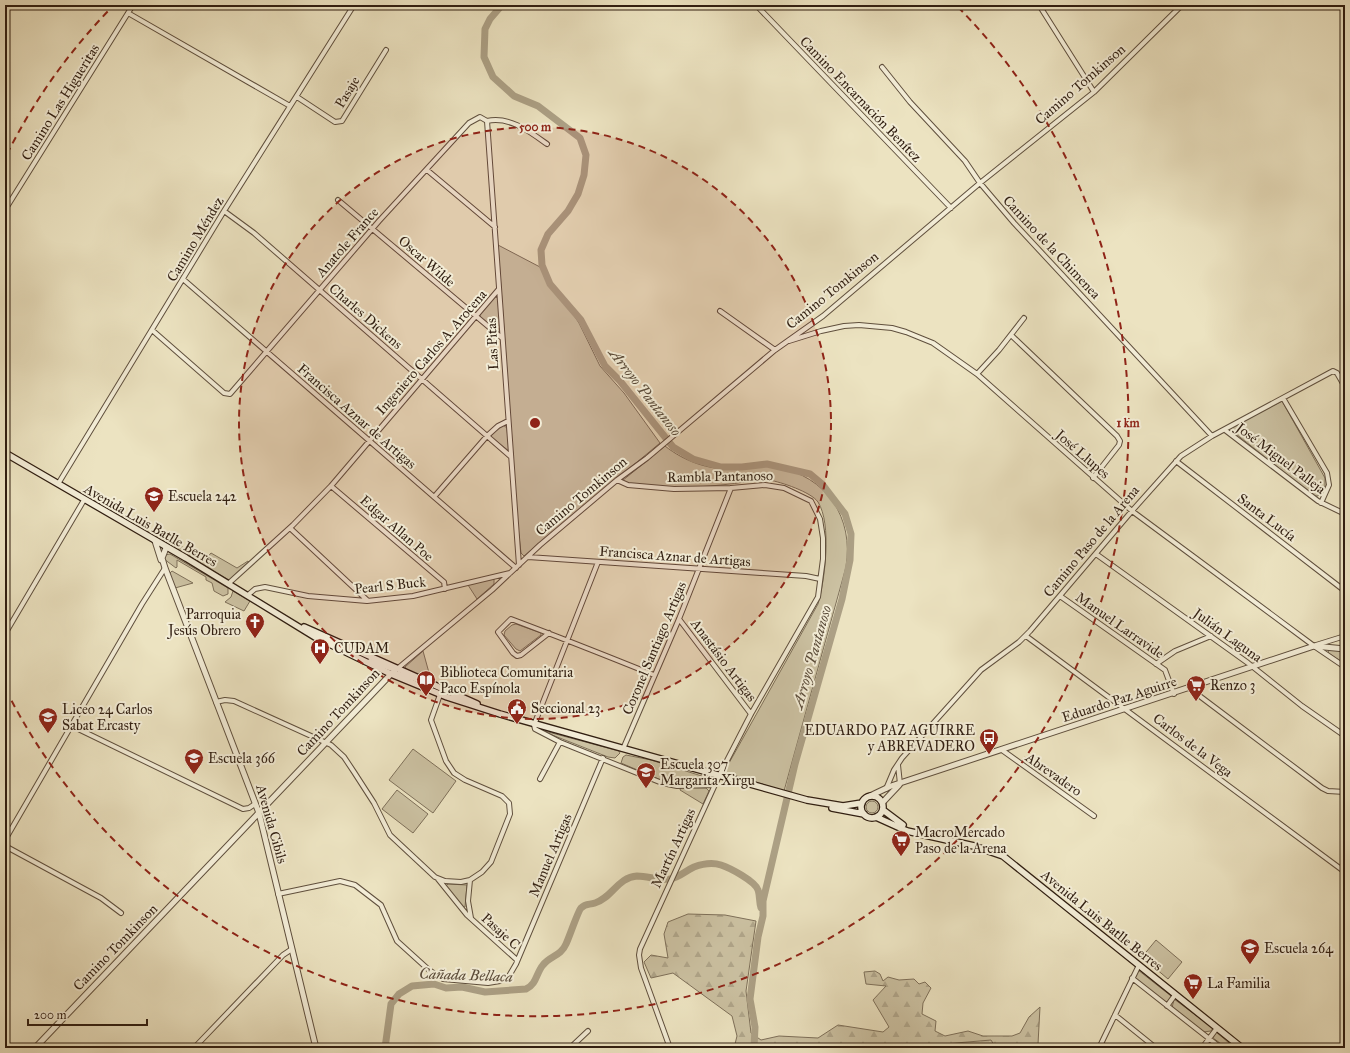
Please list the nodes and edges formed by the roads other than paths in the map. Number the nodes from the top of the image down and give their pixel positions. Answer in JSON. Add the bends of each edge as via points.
{"nodes":[{"id":1,"x":133,"y":5,"type":"edge"},
{"id":2,"x":354,"y":5,"type":"edge"},
{"id":3,"x":756,"y":5,"type":"edge"},
{"id":4,"x":1039,"y":5,"type":"edge"},
{"id":5,"x":1182,"y":5,"type":"edge"},
{"id":6,"x":128,"y":13,"type":"junction"},
{"id":7,"x":386,"y":50,"type":"dead end"},
{"id":8,"x":882,"y":67,"type":"dead end"},
{"id":9,"x":1094,"y":92,"type":"junction"},
{"id":10,"x":296,"y":97,"type":"junction"},
{"id":11,"x":290,"y":106,"type":"junction"},
{"id":12,"x":487,"y":121,"type":"junction"},
{"id":13,"x":547,"y":144,"type":"dead end"},
{"id":14,"x":427,"y":170,"type":"junction"},
{"id":15,"x":980,"y":183,"type":"junction"},
{"id":16,"x":338,"y":200,"type":"dead end"},
{"id":17,"x":951,"y":208,"type":"junction"},
{"id":18,"x":5,"y":210,"type":"edge"},
{"id":19,"x":224,"y":211,"type":"junction"},
{"id":20,"x":495,"y":227,"type":"junction"},
{"id":21,"x":373,"y":228,"type":"junction"},
{"id":22,"x":184,"y":280,"type":"junction"},
{"id":23,"x":499,"y":289,"type":"junction"},
{"id":24,"x":319,"y":290,"type":"junction"},
{"id":25,"x":720,"y":310,"type":"dead end"},
{"id":26,"x":476,"y":318,"type":"junction"},
{"id":27,"x":1024,"y":318,"type":"dead end"},
{"id":28,"x":152,"y":330,"type":"junction"},
{"id":29,"x":1011,"y":335,"type":"junction"},
{"id":30,"x":502,"y":338,"type":"junction"},
{"id":31,"x":785,"y":343,"type":"junction"},
{"id":32,"x":775,"y":350,"type":"junction"},
{"id":33,"x":267,"y":351,"type":"junction"},
{"id":34,"x":977,"y":374,"type":"junction"},
{"id":35,"x":422,"y":378,"type":"junction"},
{"id":36,"x":1345,"y":387,"type":"edge"},
{"id":37,"x":1283,"y":398,"type":"junction"},
{"id":38,"x":508,"y":421,"type":"junction"},
{"id":39,"x":1225,"y":430,"type":"junction"},
{"id":40,"x":487,"y":436,"type":"junction"},
{"id":41,"x":1212,"y":436,"type":"junction"},
{"id":42,"x":370,"y":440,"type":"junction"},
{"id":43,"x":5,"y":453,"type":"edge"},
{"id":44,"x":510,"y":456,"type":"junction"},
{"id":45,"x":1176,"y":461,"type":"junction"},
{"id":46,"x":1093,"y":478,"type":"junction"},
{"id":47,"x":617,"y":480,"type":"junction"},
{"id":48,"x":58,"y":484,"type":"junction"},
{"id":49,"x":331,"y":486,"type":"junction"},
{"id":50,"x":731,"y":488,"type":"junction"},
{"id":51,"x":434,"y":497,"type":"junction"},
{"id":52,"x":84,"y":500,"type":"junction"},
{"id":53,"x":1321,"y":503,"type":"junction"},
{"id":54,"x":1132,"y":511,"type":"junction"},
{"id":55,"x":1345,"y":514,"type":"edge"},
{"id":56,"x":290,"y":528,"type":"junction"},
{"id":57,"x":155,"y":541,"type":"junction"},
{"id":58,"x":166,"y":548,"type":"junction"},
{"id":59,"x":1096,"y":554,"type":"junction"},
{"id":60,"x":528,"y":557,"type":"junction"},
{"id":61,"x":598,"y":562,"type":"junction"},
{"id":62,"x":518,"y":567,"type":"junction"},
{"id":63,"x":165,"y":568,"type":"junction"},
{"id":64,"x":698,"y":569,"type":"junction"},
{"id":65,"x":511,"y":572,"type":"junction"},
{"id":66,"x":820,"y":579,"type":"junction"},
{"id":67,"x":228,"y":584,"type":"junction"},
{"id":68,"x":445,"y":589,"type":"junction"},
{"id":69,"x":1345,"y":591,"type":"edge"},
{"id":70,"x":248,"y":595,"type":"junction"},
{"id":71,"x":1060,"y":596,"type":"junction"},
{"id":72,"x":367,"y":601,"type":"junction"},
{"id":73,"x":284,"y":617,"type":"junction"},
{"id":74,"x":679,"y":619,"type":"junction"},
{"id":75,"x":5,"y":634,"type":"edge"},
{"id":76,"x":549,"y":634,"type":"junction"},
{"id":77,"x":1026,"y":636,"type":"junction"},
{"id":78,"x":1211,"y":636,"type":"junction"},
{"id":79,"x":1345,"y":636,"type":"edge"},
{"id":80,"x":567,"y":641,"type":"junction"},
{"id":81,"x":1314,"y":646,"type":"junction"},
{"id":82,"x":1345,"y":648,"type":"edge"},
{"id":83,"x":1156,"y":664,"type":"junction"},
{"id":84,"x":1253,"y":667,"type":"junction"},
{"id":85,"x":1345,"y":667,"type":"edge"},
{"id":86,"x":393,"y":671,"type":"junction"},
{"id":87,"x":654,"y":675,"type":"junction"},
{"id":88,"x":1189,"y":688,"type":"junction"},
{"id":89,"x":441,"y":692,"type":"junction"},
{"id":90,"x":1174,"y":694,"type":"junction"},
{"id":91,"x":216,"y":702,"type":"junction"},
{"id":92,"x":1126,"y":709,"type":"junction"},
{"id":93,"x":751,"y":714,"type":"junction"},
{"id":94,"x":534,"y":725,"type":"junction"},
{"id":95,"x":72,"y":726,"type":"junction"},
{"id":96,"x":1345,"y":736,"type":"edge"},
{"id":97,"x":327,"y":742,"type":"junction"},
{"id":98,"x":560,"y":742,"type":"junction"},
{"id":99,"x":623,"y":750,"type":"junction"},
{"id":100,"x":1002,"y":750,"type":"junction"},
{"id":101,"x":602,"y":758,"type":"junction"},
{"id":102,"x":898,"y":765,"type":"junction"},
{"id":103,"x":719,"y":776,"type":"junction"},
{"id":104,"x":540,"y":779,"type":"dead end"},
{"id":105,"x":900,"y":784,"type":"junction"},
{"id":106,"x":715,"y":785,"type":"junction"},
{"id":107,"x":886,"y":789,"type":"junction"},
{"id":108,"x":1345,"y":792,"type":"edge"},
{"id":109,"x":870,"y":796,"type":"junction"},
{"id":110,"x":804,"y":799,"type":"junction"},
{"id":111,"x":883,"y":802,"type":"junction"},
{"id":112,"x":862,"y":803,"type":"junction"},
{"id":113,"x":255,"y":804,"type":"junction"},
{"id":114,"x":883,"y":810,"type":"junction"},
{"id":115,"x":259,"y":813,"type":"junction"},
{"id":116,"x":864,"y":814,"type":"junction"},
{"id":117,"x":1094,"y":816,"type":"dead end"},
{"id":118,"x":876,"y":817,"type":"junction"},
{"id":119,"x":933,"y":836,"type":"junction"},
{"id":120,"x":5,"y":840,"type":"edge"},
{"id":121,"x":5,"y":846,"type":"edge"},
{"id":122,"x":1345,"y":872,"type":"edge"},
{"id":123,"x":438,"y":879,"type":"junction"},
{"id":124,"x":470,"y":880,"type":"junction"},
{"id":125,"x":278,"y":894,"type":"junction"},
{"id":126,"x":121,"y":913,"type":"dead end"},
{"id":127,"x":471,"y":919,"type":"junction"},
{"id":128,"x":292,"y":950,"type":"junction"},
{"id":129,"x":517,"y":960,"type":"junction"},
{"id":130,"x":1139,"y":965,"type":"junction"},
{"id":131,"x":1132,"y":978,"type":"junction"},
{"id":132,"x":1175,"y":995,"type":"junction"},
{"id":133,"x":1167,"y":1006,"type":"junction"},
{"id":134,"x":1115,"y":1015,"type":"junction"},
{"id":135,"x":1217,"y":1028,"type":"junction"},
{"id":136,"x":588,"y":1031,"type":"dead end"},
{"id":137,"x":1209,"y":1039,"type":"junction"},
{"id":138,"x":36,"y":1048,"type":"edge"},
{"id":139,"x":194,"y":1048,"type":"edge"},
{"id":140,"x":316,"y":1048,"type":"edge"},
{"id":141,"x":570,"y":1048,"type":"edge"},
{"id":142,"x":670,"y":1048,"type":"edge"},
{"id":143,"x":1099,"y":1048,"type":"edge"},
{"id":144,"x":1156,"y":1048,"type":"edge"},
{"id":145,"x":1202,"y":1048,"type":"edge"},
{"id":146,"x":1221,"y":1048,"type":"edge"},
{"id":147,"x":1242,"y":1048,"type":"edge"}],
"edges":[{"from":1,"to":6,"type":"street","name":"Camino Las Higueritas"},
{"from":2,"to":10,"type":"street","name":"Camino Méndez"},
{"from":3,"to":17,"type":"street","name":"Camino Encarnación Benítez"},
{"from":4,"to":9,"type":"street"},
{"from":5,"to":9,"type":"street","name":"Camino Tomkinson"},
{"from":6,"to":11,"type":"street"},
{"from":6,"to":18,"type":"street","name":"Camino Las Higueritas"},
{"from":7,"to":10,"type":"street","name":"Pasaje","via":[[342,121],[335,122]]},
{"from":8,"to":15,"type":"street","name":"Camino de la Chimenea","via":[[910,102],[965,161]]},
{"from":9,"to":15,"type":"street","name":"Camino Tomkinson"},
{"from":10,"to":11,"type":"street","name":"Camino Méndez"},
{"from":11,"to":19,"type":"street","name":"Camino Méndez"},
{"from":12,"to":13,"type":"street","via":[[502,120],[515,124]]},
{"from":12,"to":14,"type":"street","name":"Anatole France","via":[[480,117],[469,123]]},
{"from":12,"to":20,"type":"street","name":"Las Pitas"},
{"from":14,"to":20,"type":"street"},
{"from":14,"to":21,"type":"street","name":"Anatole France"},
{"from":15,"to":17,"type":"street","name":"Camino Tomkinson"},
{"from":15,"to":41,"type":"street","name":"Camino de la Chimenea"},
{"from":16,"to":21,"type":"street","name":"Oscar Wilde"},
{"from":17,"to":31,"type":"street","name":"Camino Tomkinson","via":[[823,316]]},
{"from":19,"to":22,"type":"street","name":"Camino Méndez"},
{"from":19,"to":24,"type":"street","name":"Charles Dickens","via":[[254,233]]},
{"from":20,"to":23,"type":"street","name":"Las Pitas"},
{"from":21,"to":24,"type":"street","name":"Anatole France"},
{"from":21,"to":26,"type":"street","name":"Oscar Wilde"},
{"from":22,"to":28,"type":"street","name":"Camino Méndez"},
{"from":22,"to":33,"type":"street","name":"Francisca Aznar de Artigas"},
{"from":23,"to":26,"type":"street","name":"Ingeniero Carlos A. Arocena"},
{"from":23,"to":30,"type":"street","name":"Las Pitas"},
{"from":24,"to":33,"type":"street","name":"Anatole France"},
{"from":24,"to":35,"type":"street","name":"Charles Dickens"},
{"from":25,"to":32,"type":"street"},
{"from":26,"to":30,"type":"street","name":"Oscar Wilde"},
{"from":26,"to":35,"type":"street","name":"Ingeniero Carlos A. Arocena"},
{"from":27,"to":29,"type":"street"},
{"from":28,"to":33,"type":"street","name":"Anatole France","via":[[224,393],[230,394],[234,391]]},
{"from":28,"to":48,"type":"street","name":"Camino Méndez"},
{"from":29,"to":34,"type":"street"},
{"from":29,"to":46,"type":"street","via":[[1120,441]]},
{"from":30,"to":38,"type":"street","name":"Las Pitas"},
{"from":31,"to":32,"type":"street","name":"Camino Tomkinson"},
{"from":31,"to":34,"type":"street","name":"José Llupes","via":[[844,326],[892,328],[933,343]]},
{"from":32,"to":47,"type":"street","name":"Camino Tomkinson","via":[[675,435]]},
{"from":33,"to":42,"type":"street","name":"Francisca Aznar de Artigas"},
{"from":34,"to":46,"type":"street","name":"José Llupes"},
{"from":35,"to":40,"type":"street","name":"Charles Dickens"},
{"from":35,"to":42,"type":"street","name":"Ingeniero Carlos A. Arocena"},
{"from":36,"to":37,"type":"street","name":"Camino Paso de la Arena","via":[[1333,371]]},
{"from":37,"to":39,"type":"street","name":"Camino Paso de la Arena"},
{"from":37,"to":53,"type":"street","via":[[1327,473],[1329,485]]},
{"from":38,"to":40,"type":"street"},
{"from":38,"to":44,"type":"street","name":"Las Pitas"},
{"from":39,"to":41,"type":"street","name":"Camino Paso de la Arena"},
{"from":39,"to":53,"type":"street","name":"José Miguel Palleja"},
{"from":40,"to":44,"type":"street","name":"Charles Dickens"},
{"from":40,"to":51,"type":"street"},
{"from":41,"to":45,"type":"street","name":"Camino Paso de la Arena"},
{"from":42,"to":49,"type":"street","name":"Ingeniero Carlos A. Arocena"},
{"from":42,"to":51,"type":"street","name":"Francisca Aznar de Artigas"},
{"from":43,"to":48,"type":"main road","name":"Avenida Luis Batlle Berres"},
{"from":44,"to":62,"type":"street","name":"Las Pitas"},
{"from":45,"to":54,"type":"street","name":"Camino Paso de la Arena"},
{"from":45,"to":69,"type":"street","name":"Santa Lucía"},
{"from":46,"to":54,"type":"street","name":"José Llupes"},
{"from":47,"to":50,"type":"street","name":"Rambla Pantanoso","via":[[628,485],[674,489]]},
{"from":47,"to":60,"type":"street","name":"Camino Tomkinson"},
{"from":48,"to":52,"type":"main road","name":"Avenida Luis Batlle Berres"},
{"from":49,"to":56,"type":"street","name":"Ingeniero Carlos A. Arocena"},
{"from":49,"to":68,"type":"street","name":"Edgar Allan Poe","via":[[444,582]]},
{"from":50,"to":64,"type":"street","name":"Coronel Santiago Artigas"},
{"from":50,"to":66,"type":"street","name":"Rambla Pantanoso","via":[[773,485],[794,491],[812,501],[823,531]]},
{"from":51,"to":62,"type":"street","name":"Francisca Aznar de Artigas"},
{"from":52,"to":57,"type":"main road","name":"Avenida Luis Batlle Berres"},
{"from":52,"to":75,"type":"street"},
{"from":53,"to":55,"type":"street","name":"José Miguel Palleja"},
{"from":54,"to":59,"type":"street","name":"Camino Paso de la Arena"},
{"from":54,"to":81,"type":"street","name":"José Llupes"},
{"from":56,"to":67,"type":"street","name":"Ingeniero Carlos A. Arocena"},
{"from":56,"to":72,"type":"street"},
{"from":57,"to":58,"type":"main road","name":"Avenida Luis Batlle Berres"},
{"from":57,"to":63,"type":"street","name":"Avenida Cibils"},
{"from":58,"to":63,"type":"street","name":"Avenida Cibils","via":[[162,558]]},
{"from":58,"to":67,"type":"main road","name":"Avenida Luis Batlle Berres"},
{"from":59,"to":71,"type":"street","name":"Camino Paso de la Arena"},
{"from":59,"to":78,"type":"street","name":"Julián Laguna"},
{"from":60,"to":61,"type":"street","name":"Francisca Aznar de Artigas"},
{"from":60,"to":62,"type":"street","name":"Camino Tomkinson"},
{"from":61,"to":64,"type":"street","name":"Francisca Aznar de Artigas"},
{"from":61,"to":80,"type":"street"},
{"from":62,"to":65,"type":"street","name":"Camino Tomkinson"},
{"from":63,"to":91,"type":"street","name":"Avenida Cibils"},
{"from":63,"to":95,"type":"street"},
{"from":64,"to":66,"type":"street","name":"Francisca Aznar de Artigas"},
{"from":64,"to":74,"type":"street","name":"Coronel Santiago Artigas"},
{"from":65,"to":68,"type":"street","name":"Pearl S Buck"},
{"from":65,"to":86,"type":"street","name":"Camino Tomkinson"},
{"from":66,"to":93,"type":"street","name":"Martín Artigas","via":[[818,596],[812,608]]},
{"from":67,"to":70,"type":"main road","name":"Avenida Luis Batlle Berres"},
{"from":68,"to":72,"type":"street","name":"Pearl S Buck","via":[[413,596]]},
{"from":70,"to":72,"type":"street","name":"Pearl S Buck","via":[[255,589],[265,587],[308,596]]},
{"from":70,"to":73,"type":"main road","name":"Avenida Luis Batlle Berres"},
{"from":71,"to":77,"type":"street","name":"Camino Paso de la Arena"},
{"from":71,"to":83,"type":"street","name":"Manuel Larravide"},
{"from":73,"to":86,"type":"main road","name":"Avenida Luis Batlle Berres"},
{"from":73,"to":86,"type":"main road","name":"Avenida Luis Batlle Berres","via":[[315,637],[362,660]]},
{"from":74,"to":87,"type":"street","name":"Coronel Santiago Artigas"},
{"from":74,"to":93,"type":"street","name":"Anastásio Artigas"},
{"from":76,"to":76,"type":"street","via":[[517,656],[498,632],[511,619]]},
{"from":76,"to":80,"type":"street"},
{"from":77,"to":92,"type":"street","name":"Carlos de la Vega"},
{"from":77,"to":102,"type":"street","name":"Camino Paso de la Arena","via":[[981,670]]},
{"from":78,"to":83,"type":"street","via":[[1175,651]]},
{"from":78,"to":84,"type":"street","name":"Julián Laguna"},
{"from":79,"to":81,"type":"street","name":"Eduardo Paz Aguirre"},
{"from":80,"to":87,"type":"street"},
{"from":80,"to":94,"type":"street"},
{"from":81,"to":82,"type":"street"},
{"from":81,"to":84,"type":"street","name":"Eduardo Paz Aguirre"},
{"from":81,"to":85,"type":"street","name":"José Llupes"},
{"from":83,"to":90,"type":"street","name":"Manuel Larravide","via":[[1166,671]]},
{"from":84,"to":88,"type":"street","name":"Eduardo Paz Aguirre"},
{"from":84,"to":96,"type":"street","name":"Julián Laguna"},
{"from":86,"to":89,"type":"main road","name":"Avenida Luis Batlle Berres"},
{"from":86,"to":89,"type":"main road","name":"Avenida Luis Batlle Berres","via":[[425,681]]},
{"from":86,"to":97,"type":"street","name":"Camino Tomkinson"},
{"from":87,"to":99,"type":"street","name":"Coronel Santiago Artigas"},
{"from":88,"to":90,"type":"street","name":"Eduardo Paz Aguirre"},
{"from":88,"to":108,"type":"street","via":[[1322,788]]},
{"from":89,"to":94,"type":"main road","name":"Avenida Luis Batlle Berres"},
{"from":89,"to":124,"type":"street","via":[[431,720],[448,766],[459,777],[502,796],[510,808],[508,822],[491,862]]},
{"from":90,"to":92,"type":"street","name":"Eduardo Paz Aguirre"},
{"from":91,"to":97,"type":"street","name":"Pasaje C","via":[[234,701]]},
{"from":91,"to":113,"type":"street","name":"Avenida Cibils"},
{"from":92,"to":100,"type":"street","name":"Eduardo Paz Aguirre"},
{"from":92,"to":122,"type":"street","name":"Carlos de la Vega"},
{"from":93,"to":103,"type":"street","name":"Martín Artigas"},
{"from":94,"to":98,"type":"street","name":"Avenida Luis Batlle Berres","via":[[538,732]]},
{"from":94,"to":99,"type":"main road","name":"Avenida Luis Batlle Berres"},
{"from":95,"to":113,"type":"street","via":[[243,809]]},
{"from":95,"to":120,"type":"street"},
{"from":97,"to":115,"type":"street","name":"Camino Tomkinson"},
{"from":97,"to":123,"type":"street","name":"Pasaje C","via":[[339,751],[354,772],[390,835]]},
{"from":98,"to":101,"type":"street","name":"Avenida Luis Batlle Berres"},
{"from":98,"to":104,"type":"street"},
{"from":99,"to":103,"type":"main road","name":"Avenida Luis Batlle Berres"},
{"from":100,"to":105,"type":"street","name":"Eduardo Paz Aguirre"},
{"from":100,"to":117,"type":"street","name":"Abrevadero"},
{"from":101,"to":106,"type":"street","name":"Avenida Luis Batlle Berres","via":[[669,785]]},
{"from":101,"to":129,"type":"street","name":"Manuel Artigas"},
{"from":102,"to":105,"type":"street"},
{"from":102,"to":107,"type":"street","name":"Camino Paso de la Arena"},
{"from":103,"to":106,"type":"street","name":"Martín Artigas"},
{"from":103,"to":110,"type":"main road","name":"Avenida Luis Batlle Berres"},
{"from":105,"to":107,"type":"street"},
{"from":105,"to":111,"type":"street"},
{"from":106,"to":142,"type":"street","name":"Martín Artigas","via":[[672,875],[638,955]]},
{"from":107,"to":109,"type":"street"},
{"from":109,"to":111,"type":"main road","via":[[876,796]]},
{"from":109,"to":112,"type":"main road"},
{"from":110,"to":112,"type":"main road","name":"Avenida Luis Batlle Berres","via":[[844,806]]},
{"from":110,"to":116,"type":"main road","name":"Avenida Luis Batlle Berres","via":[[834,809]]},
{"from":111,"to":114,"type":"main road"},
{"from":112,"to":116,"type":"main road","via":[[861,809]]},
{"from":113,"to":115,"type":"street","name":"Avenida Cibils"},
{"from":114,"to":118,"type":"main road"},
{"from":114,"to":119,"type":"main road","name":"Avenida Luis Batlle Berres","via":[[897,822]]},
{"from":115,"to":125,"type":"street","name":"Avenida Cibils"},
{"from":115,"to":138,"type":"street","name":"Camino Tomkinson"},
{"from":116,"to":118,"type":"main road","via":[[870,818]]},
{"from":118,"to":119,"type":"main road","name":"Avenida Luis Batlle Berres","via":[[907,831]]},
{"from":119,"to":130,"type":"main road","name":"Avenida Luis Batlle Berres","via":[[1003,856]]},
{"from":121,"to":126,"type":"street","via":[[101,898]]},
{"from":123,"to":124,"type":"street","via":[[456,882]]},
{"from":123,"to":127,"type":"street","name":"Pasaje C"},
{"from":124,"to":127,"type":"street","name":"Pasaje C","via":[[468,901]]},
{"from":125,"to":128,"type":"street","name":"Avenida Cibils"},
{"from":125,"to":129,"type":"street","name":"Manuel Artigas","via":[[340,881],[355,885],[384,908],[397,941],[435,974],[450,980],[488,983],[500,981],[508,976]]},
{"from":127,"to":129,"type":"street","name":"Pasaje C"},
{"from":128,"to":139,"type":"street","via":[[283,956]]},
{"from":128,"to":140,"type":"street","name":"Avenida Cibils"},
{"from":130,"to":131,"type":"street"},
{"from":130,"to":132,"type":"main road","name":"Avenida Luis Batlle Berres"},
{"from":131,"to":133,"type":"street"},
{"from":131,"to":134,"type":"street"},
{"from":132,"to":133,"type":"street"},
{"from":132,"to":135,"type":"main road","name":"Avenida Luis Batlle Berres"},
{"from":133,"to":137,"type":"street"},
{"from":134,"to":143,"type":"street"},
{"from":134,"to":144,"type":"street"},
{"from":135,"to":137,"type":"street"},
{"from":135,"to":147,"type":"main road","name":"Avenida Luis Batlle Berres"},
{"from":136,"to":141,"type":"street"},
{"from":137,"to":145,"type":"street"},
{"from":137,"to":146,"type":"street"}]}
